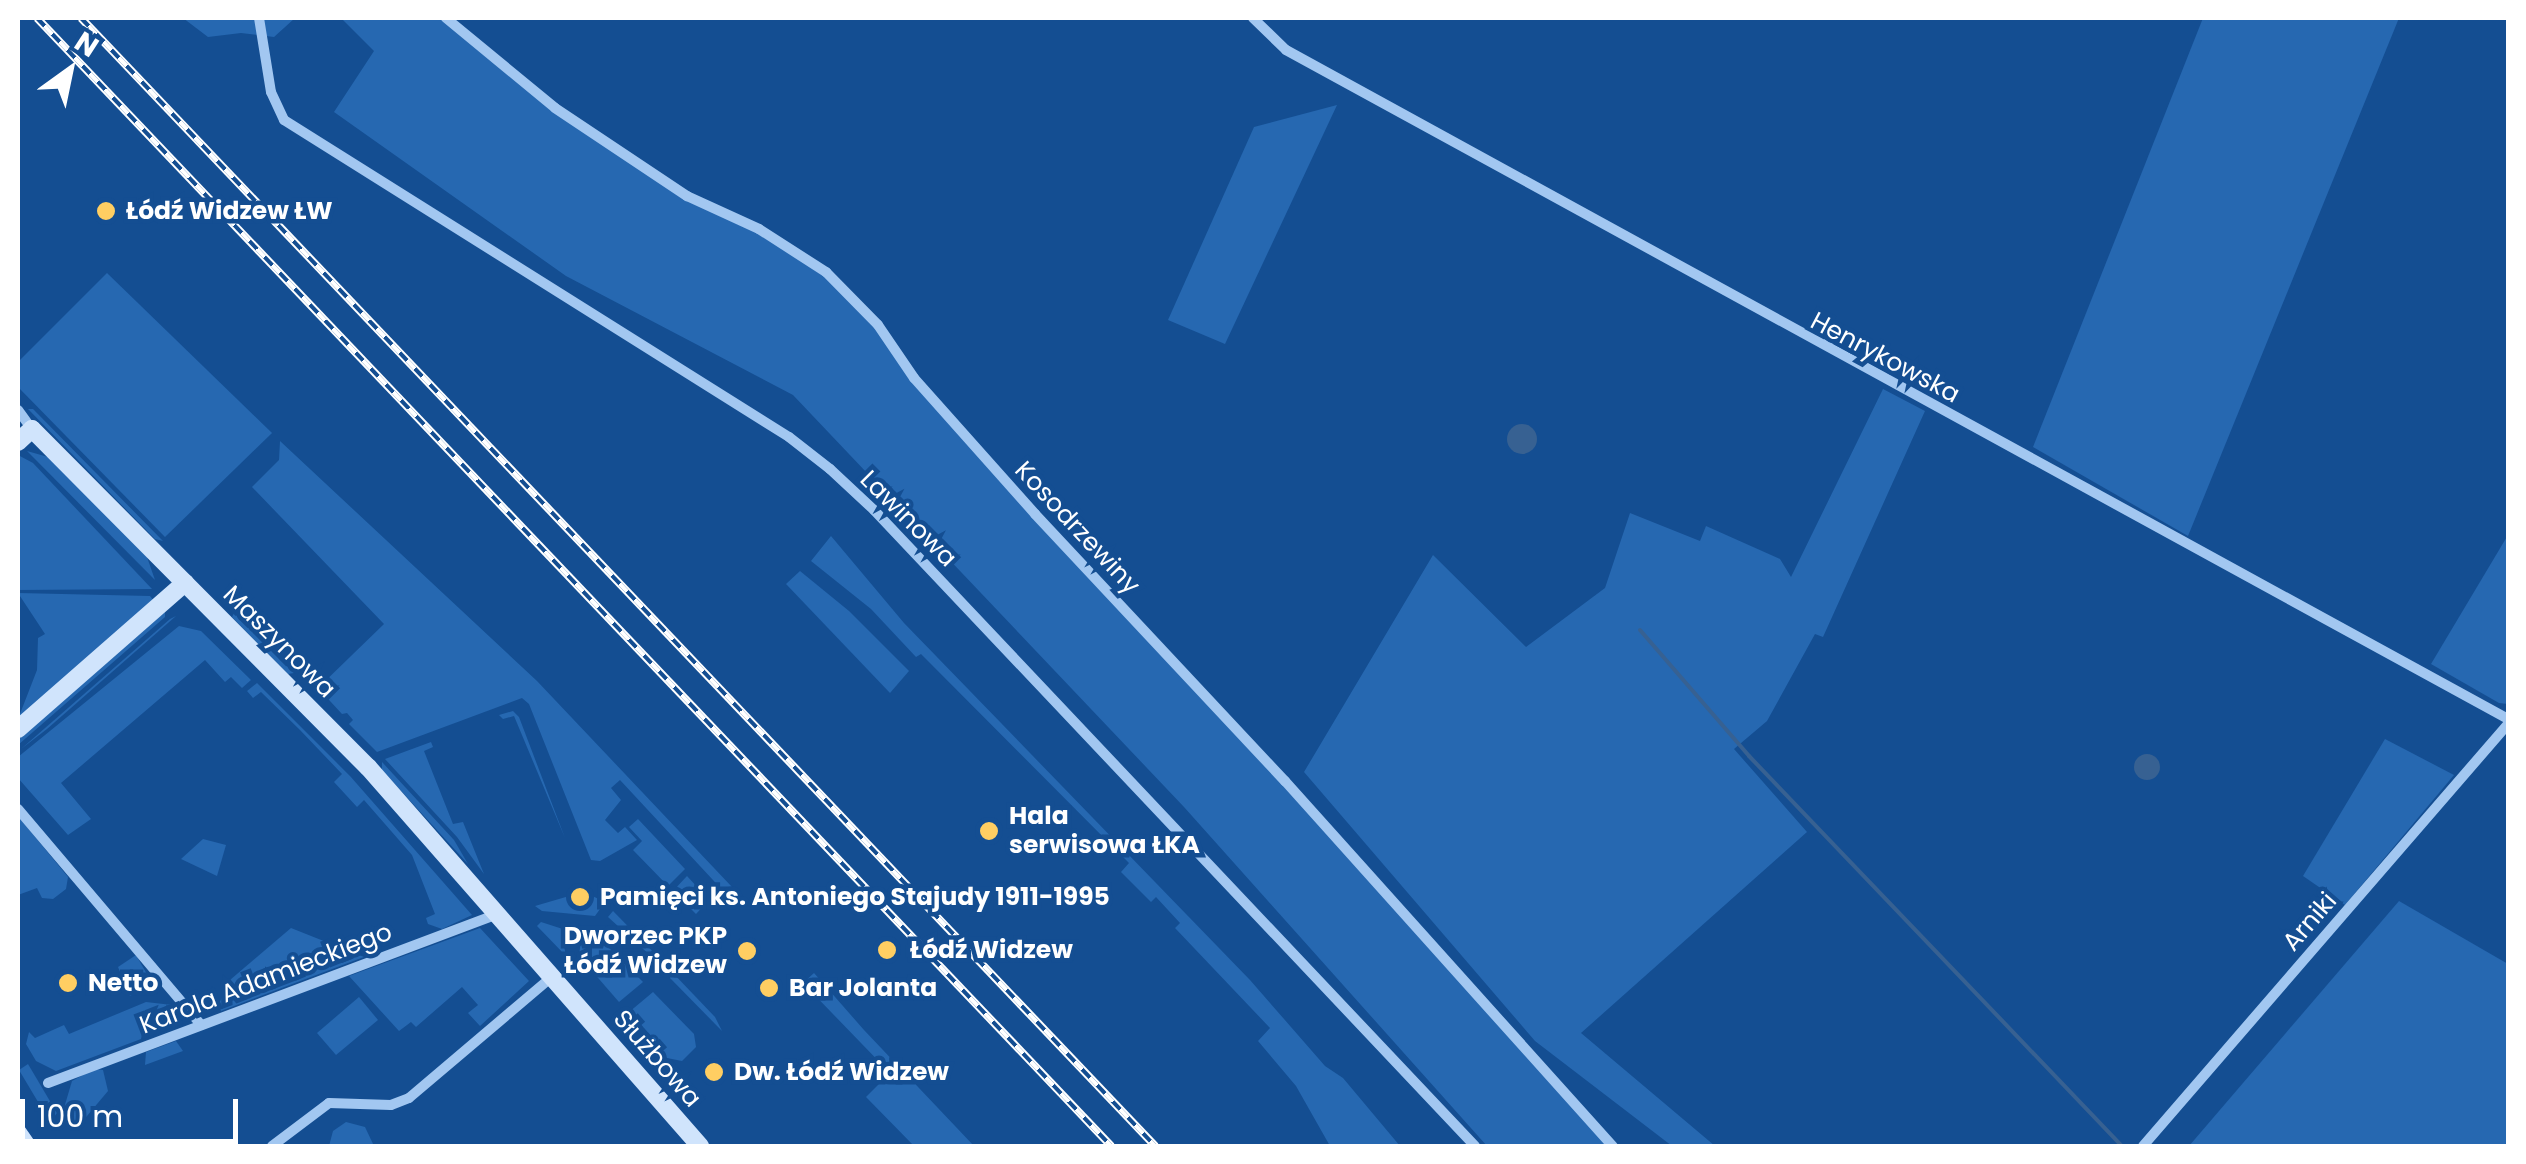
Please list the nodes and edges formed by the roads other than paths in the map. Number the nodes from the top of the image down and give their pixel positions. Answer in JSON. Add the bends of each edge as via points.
{"nodes":[{"id":1,"x":259,"y":18,"type":"edge"},
{"id":2,"x":446,"y":18,"type":"edge"},
{"id":3,"x":1254,"y":18,"type":"edge"},
{"id":4,"x":18,"y":410,"type":"edge"},
{"id":5,"x":32,"y":429,"type":"junction"},
{"id":6,"x":18,"y":442,"type":"edge"},
{"id":7,"x":186,"y":583,"type":"junction"},
{"id":8,"x":2508,"y":721,"type":"edge"},
{"id":9,"x":18,"y":730,"type":"edge"},
{"id":10,"x":18,"y":809,"type":"edge"},
{"id":11,"x":498,"y":914,"type":"junction"},
{"id":12,"x":553,"y":976,"type":"junction"},
{"id":13,"x":201,"y":1024,"type":"junction"},
{"id":14,"x":48,"y":1083,"type":"dead end"},
{"id":15,"x":18,"y":1133,"type":"edge"},
{"id":16,"x":27,"y":1146,"type":"edge"},
{"id":17,"x":272,"y":1146,"type":"edge"},
{"id":18,"x":700,"y":1146,"type":"edge"},
{"id":19,"x":1475,"y":1146,"type":"edge"},
{"id":20,"x":1613,"y":1146,"type":"edge"},
{"id":21,"x":2142,"y":1146,"type":"edge"}],
"edges":[{"from":1,"to":19,"type":"street","name":"Lawinowa","via":[[271,92],[284,120],[830,469]]},
{"from":2,"to":20,"type":"street","name":"Kosodrzewiny","via":[[555,108],[687,196],[759,229],[826,272],[1035,514]]},
{"from":3,"to":8,"type":"street","name":"Henrykowska","via":[[1286,50]]},
{"from":4,"to":5,"type":"street","name":"Maszynowa"},
{"from":5,"to":6,"type":"street"},
{"from":5,"to":7,"type":"street","name":"Maszynowa"},
{"from":7,"to":9,"type":"street"},
{"from":7,"to":11,"type":"street","name":"Maszynowa","via":[[377,776]]},
{"from":8,"to":21,"type":"street","name":"Arniki"},
{"from":10,"to":13,"type":"street"},
{"from":11,"to":12,"type":"street","name":"Służbowa"},
{"from":11,"to":13,"type":"street","name":"Karola Adamieckiego"},
{"from":12,"to":17,"type":"street","via":[[409,1098],[391,1105],[329,1102]]},
{"from":12,"to":18,"type":"street","name":"Służbowa"},
{"from":13,"to":14,"type":"street","name":"Karola Adamieckiego"},
{"from":15,"to":16,"type":"street"}]}
